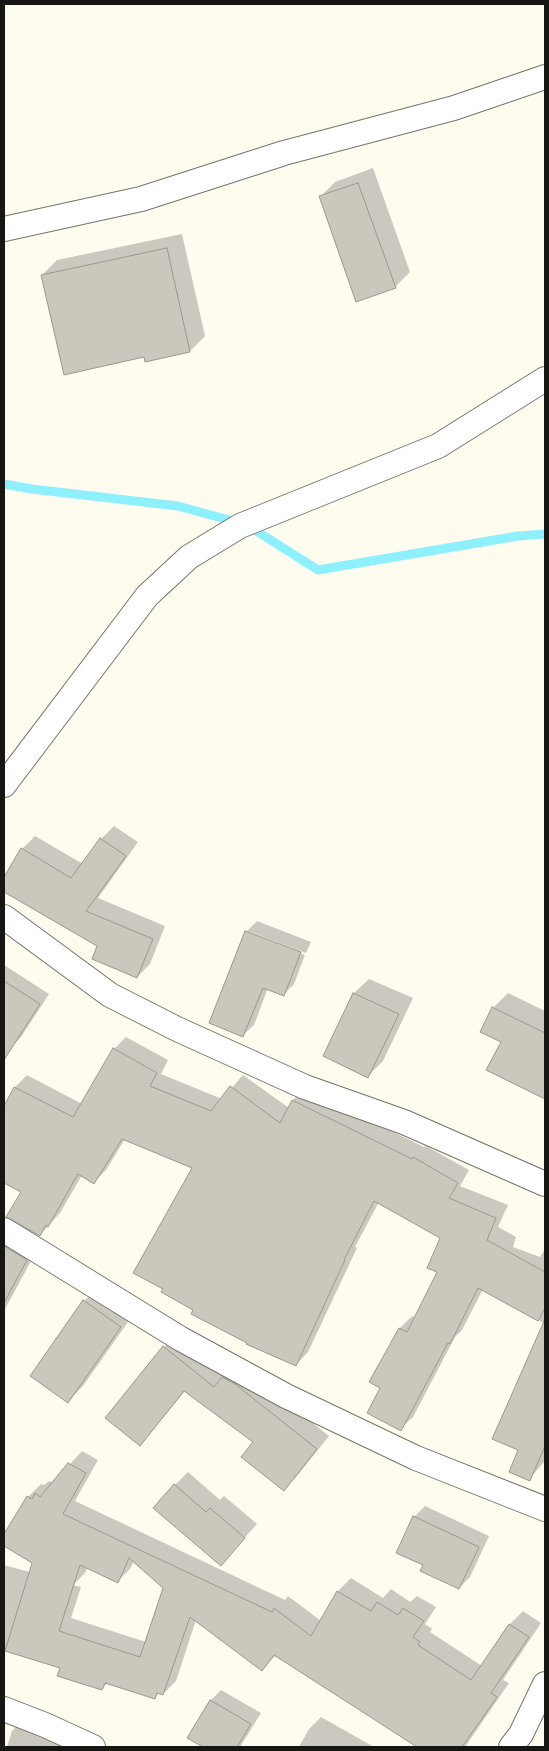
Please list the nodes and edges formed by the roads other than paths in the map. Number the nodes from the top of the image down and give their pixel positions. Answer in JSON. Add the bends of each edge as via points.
{"nodes":[{"id":1,"x":545,"y":77,"type":"edge"},
{"id":2,"x":4,"y":229,"type":"edge"},
{"id":3,"x":545,"y":379,"type":"edge"},
{"id":4,"x":4,"y":785,"type":"edge"},
{"id":5,"x":4,"y":917,"type":"edge"},
{"id":6,"x":545,"y":1184,"type":"edge"},
{"id":7,"x":4,"y":1230,"type":"edge"},
{"id":8,"x":545,"y":1509,"type":"edge"},
{"id":9,"x":545,"y":1684,"type":"edge"},
{"id":10,"x":4,"y":1708,"type":"edge"},
{"id":11,"x":93,"y":1747,"type":"edge"},
{"id":12,"x":512,"y":1747,"type":"edge"}],
"edges":[{"from":1,"to":2,"type":"street","via":[[454,108],[284,153],[141,199]]},
{"from":3,"to":4,"type":"street","via":[[438,446],[240,526],[189,557],[147,596]]},
{"from":5,"to":6,"type":"street","via":[[110,995],[177,1029],[305,1087],[404,1122]]},
{"from":7,"to":8,"type":"street","via":[[180,1339],[286,1396],[416,1458]]},
{"from":9,"to":12,"type":"street"},
{"from":10,"to":11,"type":"street"}]}
